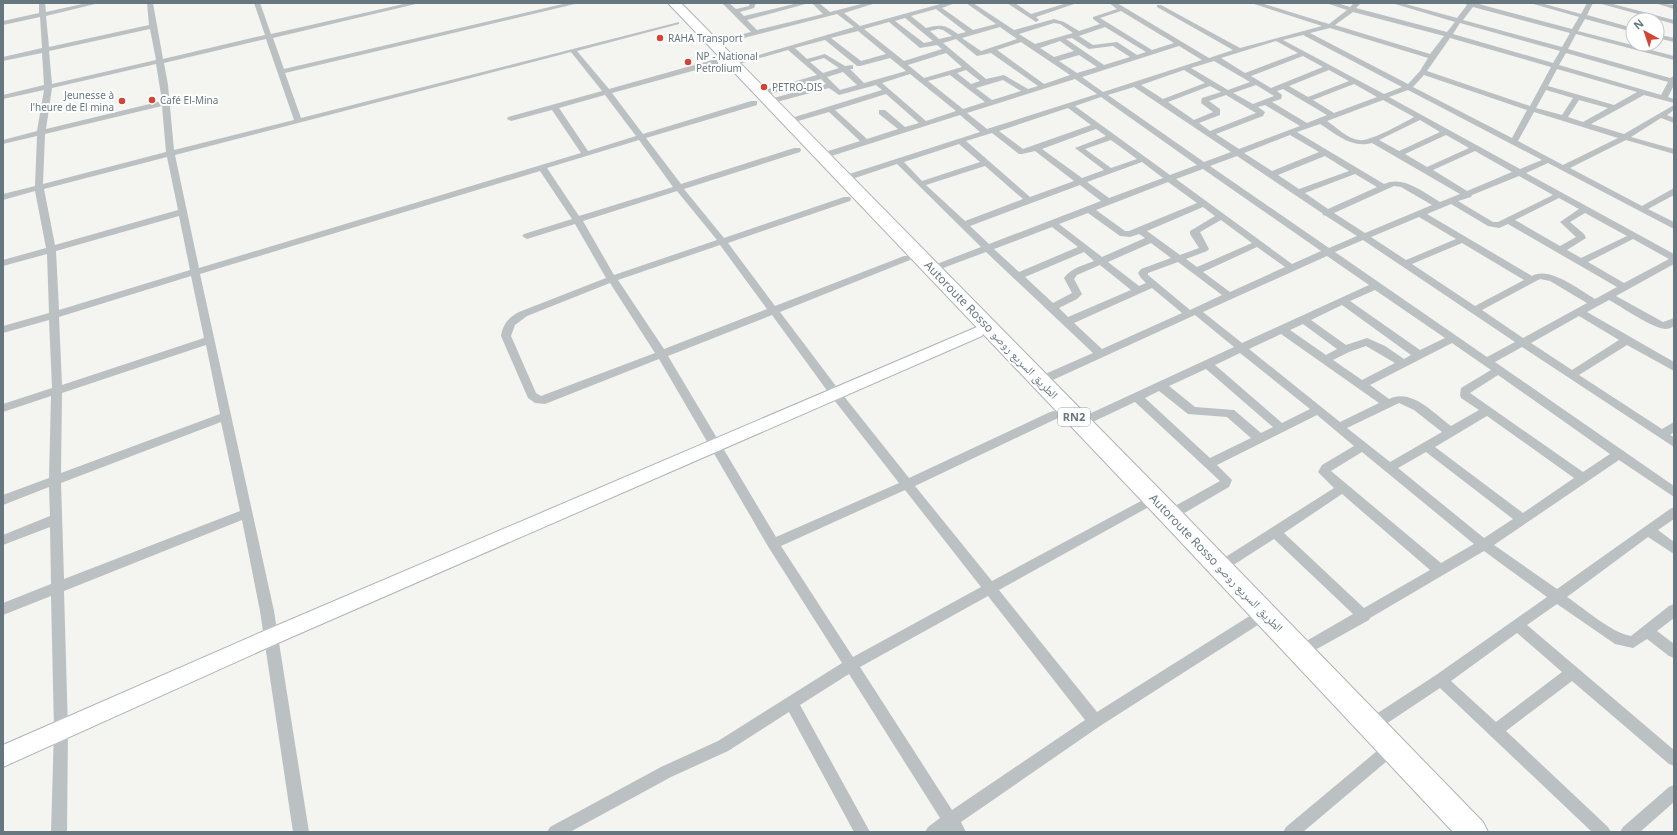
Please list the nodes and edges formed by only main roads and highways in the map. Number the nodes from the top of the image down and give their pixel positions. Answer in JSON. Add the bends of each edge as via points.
{"nodes":[{"id":1,"x":659,"y":3,"type":"edge"},
{"id":2,"x":675,"y":13,"type":"edge"},
{"id":3,"x":761,"y":100,"type":"junction"},
{"id":4,"x":1454,"y":832,"type":"edge"},
{"id":5,"x":1473,"y":832,"type":"edge"}],
"edges":[{"from":1,"to":2,"type":"highway","name":"Autoroute Rosso الطريق السريع روصو","number":"RN2"},
{"from":2,"to":3,"type":"highway","name":"Autoroute Rosso الطريق السريع روصو","number":"RN2"},
{"from":3,"to":4,"type":"highway","name":"Autoroute Rosso الطريق السريع روصو","number":"RN2","via":[[797,150],[907,258]]},
{"from":3,"to":5,"type":"highway","name":"Autoroute Rosso الطريق السريع روصو","number":"RN2","via":[[788,122],[932,269]]}]}
